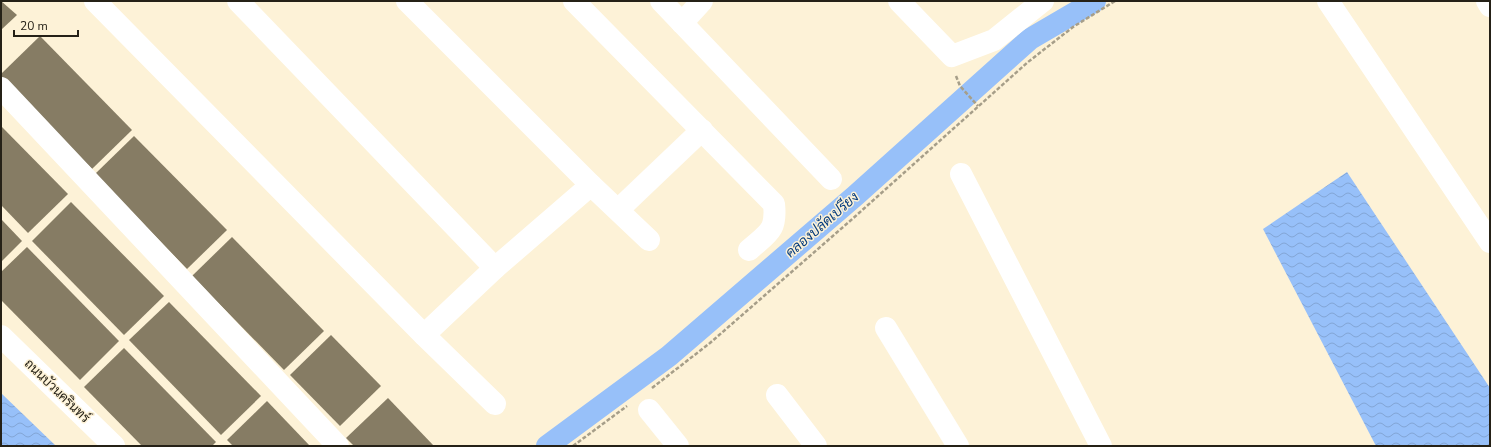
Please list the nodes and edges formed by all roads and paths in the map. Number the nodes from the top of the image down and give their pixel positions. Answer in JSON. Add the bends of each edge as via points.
{"nodes":[{"id":1,"x":95,"y":1,"type":"edge"},
{"id":2,"x":238,"y":1,"type":"edge"},
{"id":3,"x":407,"y":1,"type":"edge"},
{"id":4,"x":574,"y":1,"type":"edge"},
{"id":5,"x":661,"y":1,"type":"edge"},
{"id":6,"x":702,"y":1,"type":"edge"},
{"id":7,"x":900,"y":1,"type":"edge"},
{"id":8,"x":1043,"y":1,"type":"edge"},
{"id":9,"x":1115,"y":1,"type":"edge"},
{"id":10,"x":1328,"y":1,"type":"edge"},
{"id":11,"x":1487,"y":1,"type":"edge"},
{"id":12,"x":1490,"y":6,"type":"edge"},
{"id":13,"x":682,"y":23,"type":"junction"},
{"id":14,"x":960,"y":86,"type":"dead end"},
{"id":15,"x":1,"y":88,"type":"edge"},
{"id":16,"x":978,"y":106,"type":"junction"},
{"id":17,"x":702,"y":130,"type":"junction"},
{"id":18,"x":961,"y":174,"type":"dead end"},
{"id":19,"x":831,"y":179,"type":"dead end"},
{"id":20,"x":591,"y":185,"type":"junction"},
{"id":21,"x":618,"y":210,"type":"junction"},
{"id":22,"x":649,"y":240,"type":"dead end"},
{"id":23,"x":1490,"y":242,"type":"edge"},
{"id":24,"x":749,"y":250,"type":"dead end"},
{"id":25,"x":495,"y":268,"type":"junction"},
{"id":26,"x":886,"y":328,"type":"dead end"},
{"id":27,"x":1,"y":336,"type":"edge"},
{"id":28,"x":424,"y":336,"type":"junction"},
{"id":29,"x":777,"y":395,"type":"dead end"},
{"id":30,"x":642,"y":402,"type":"junction"},
{"id":31,"x":495,"y":404,"type":"dead end"},
{"id":32,"x":114,"y":446,"type":"edge"},
{"id":33,"x":338,"y":446,"type":"edge"},
{"id":34,"x":573,"y":446,"type":"edge"},
{"id":35,"x":678,"y":446,"type":"edge"},
{"id":36,"x":816,"y":446,"type":"edge"},
{"id":37,"x":958,"y":446,"type":"edge"},
{"id":38,"x":1101,"y":446,"type":"edge"}],
"edges":[{"from":1,"to":28,"type":"street"},
{"from":2,"to":25,"type":"street"},
{"from":3,"to":20,"type":"street"},
{"from":4,"to":17,"type":"street"},
{"from":5,"to":13,"type":"street"},
{"from":6,"to":13,"type":"street"},
{"from":7,"to":8,"type":"street","via":[[952,56],[994,40]]},
{"from":9,"to":16,"type":"path","via":[[1073,27]]},
{"from":10,"to":23,"type":"street"},
{"from":11,"to":12,"type":"street"},
{"from":13,"to":19,"type":"street"},
{"from":14,"to":16,"type":"path"},
{"from":15,"to":33,"type":"street"},
{"from":16,"to":30,"type":"path"},
{"from":17,"to":21,"type":"street"},
{"from":17,"to":24,"type":"street","via":[[774,204],[774,227]]},
{"from":18,"to":38,"type":"street"},
{"from":20,"to":21,"type":"street"},
{"from":20,"to":25,"type":"street"},
{"from":21,"to":22,"type":"street"},
{"from":25,"to":28,"type":"street"},
{"from":26,"to":37,"type":"street"},
{"from":27,"to":32,"type":"street","name":"ถนนบัวนครินทร์"},
{"from":28,"to":31,"type":"street"},
{"from":29,"to":36,"type":"street"},
{"from":30,"to":34,"type":"path"},
{"from":30,"to":35,"type":"street"}]}
